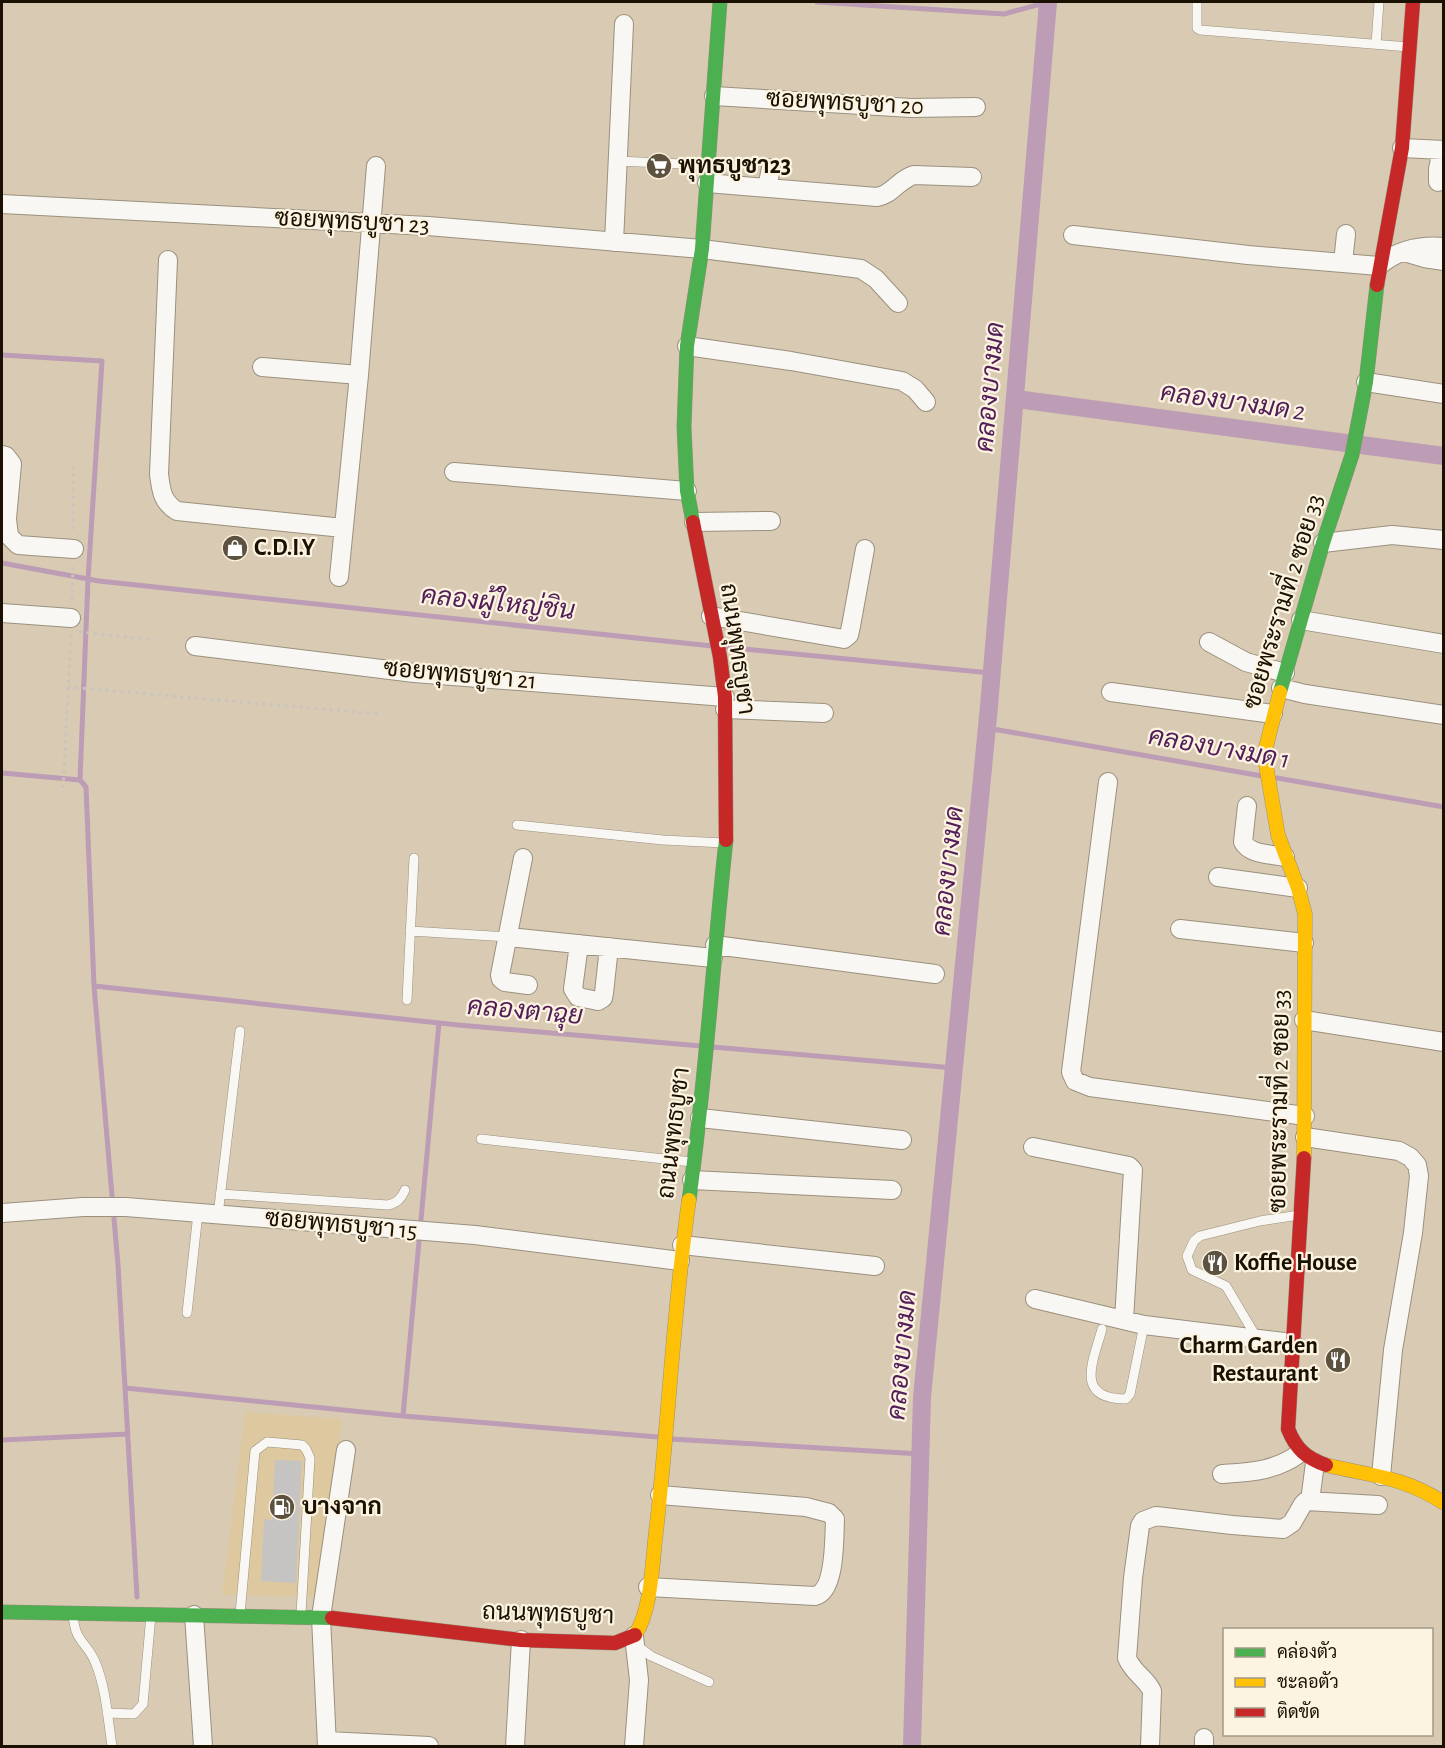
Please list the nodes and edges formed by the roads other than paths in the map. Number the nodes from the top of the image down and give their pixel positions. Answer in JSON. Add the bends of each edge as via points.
{"nodes":[{"id":1,"x":720,"y":2,"type":"edge"},
{"id":2,"x":1197,"y":2,"type":"edge"},
{"id":3,"x":1380,"y":2,"type":"edge"},
{"id":4,"x":1413,"y":2,"type":"edge"},
{"id":5,"x":624,"y":24,"type":"dead end"},
{"id":6,"x":1376,"y":44,"type":"junction"},
{"id":7,"x":1410,"y":47,"type":"junction"},
{"id":8,"x":714,"y":96,"type":"junction"},
{"id":9,"x":976,"y":107,"type":"dead end"},
{"id":10,"x":1402,"y":148,"type":"junction"},
{"id":11,"x":1443,"y":150,"type":"edge"},
{"id":12,"x":617,"y":161,"type":"junction"},
{"id":13,"x":376,"y":166,"type":"dead end"},
{"id":14,"x":771,"y":168,"type":"dead end"},
{"id":15,"x":708,"y":174,"type":"junction"},
{"id":16,"x":972,"y":177,"type":"dead end"},
{"id":17,"x":1438,"y":182,"type":"dead end"},
{"id":18,"x":767,"y":188,"type":"junction"},
{"id":19,"x":2,"y":204,"type":"edge"},
{"id":20,"x":373,"y":222,"type":"junction"},
{"id":21,"x":1346,"y":234,"type":"dead end"},
{"id":22,"x":1073,"y":235,"type":"dead end"},
{"id":23,"x":614,"y":242,"type":"junction"},
{"id":24,"x":1443,"y":247,"type":"edge"},
{"id":25,"x":702,"y":249,"type":"junction"},
{"id":26,"x":1404,"y":252,"type":"junction"},
{"id":27,"x":168,"y":260,"type":"dead end"},
{"id":28,"x":1443,"y":261,"type":"edge"},
{"id":29,"x":1343,"y":263,"type":"junction"},
{"id":30,"x":1379,"y":266,"type":"junction"},
{"id":31,"x":898,"y":303,"type":"dead end"},
{"id":32,"x":687,"y":346,"type":"junction"},
{"id":33,"x":262,"y":367,"type":"dead end"},
{"id":34,"x":360,"y":375,"type":"junction"},
{"id":35,"x":1366,"y":382,"type":"junction"},
{"id":36,"x":1443,"y":394,"type":"edge"},
{"id":37,"x":926,"y":402,"type":"dead end"},
{"id":38,"x":2,"y":455,"type":"edge"},
{"id":39,"x":454,"y":472,"type":"dead end"},
{"id":40,"x":687,"y":491,"type":"junction"},
{"id":41,"x":771,"y":521,"type":"dead end"},
{"id":42,"x":694,"y":522,"type":"junction"},
{"id":43,"x":344,"y":528,"type":"junction"},
{"id":44,"x":1443,"y":540,"type":"edge"},
{"id":45,"x":1323,"y":543,"type":"junction"},
{"id":46,"x":74,"y":549,"type":"dead end"},
{"id":47,"x":865,"y":549,"type":"dead end"},
{"id":48,"x":339,"y":577,"type":"dead end"},
{"id":49,"x":2,"y":613,"type":"edge"},
{"id":50,"x":1300,"y":620,"type":"junction"},
{"id":51,"x":712,"y":624,"type":"junction"},
{"id":52,"x":71,"y":625,"type":"road end"},
{"id":53,"x":1209,"y":642,"type":"dead end"},
{"id":54,"x":1443,"y":644,"type":"edge"},
{"id":55,"x":195,"y":646,"type":"dead end"},
{"id":56,"x":1283,"y":680,"type":"junction"},
{"id":57,"x":1111,"y":692,"type":"dead end"},
{"id":58,"x":725,"y":703,"type":"junction"},
{"id":59,"x":824,"y":713,"type":"dead end"},
{"id":60,"x":1273,"y":714,"type":"junction"},
{"id":61,"x":1443,"y":716,"type":"edge"},
{"id":62,"x":1108,"y":782,"type":"dead end"},
{"id":63,"x":1247,"y":806,"type":"dead end"},
{"id":64,"x":517,"y":825,"type":"dead end"},
{"id":65,"x":726,"y":843,"type":"junction"},
{"id":66,"x":1285,"y":857,"type":"junction"},
{"id":67,"x":414,"y":858,"type":"dead end"},
{"id":68,"x":523,"y":858,"type":"dead end"},
{"id":69,"x":1218,"y":877,"type":"dead end"},
{"id":70,"x":1298,"y":888,"type":"junction"},
{"id":71,"x":1180,"y":929,"type":"dead end"},
{"id":72,"x":410,"y":931,"type":"junction"},
{"id":73,"x":509,"y":937,"type":"junction"},
{"id":74,"x":579,"y":944,"type":"junction"},
{"id":75,"x":1304,"y":944,"type":"junction"},
{"id":76,"x":609,"y":947,"type":"junction"},
{"id":77,"x":714,"y":952,"type":"junction"},
{"id":78,"x":935,"y":974,"type":"dead end"},
{"id":79,"x":528,"y":986,"type":"dead end"},
{"id":80,"x":407,"y":1000,"type":"dead end"},
{"id":81,"x":1304,"y":1020,"type":"junction"},
{"id":82,"x":240,"y":1031,"type":"dead end"},
{"id":83,"x":1443,"y":1042,"type":"edge"},
{"id":84,"x":1305,"y":1116,"type":"junction"},
{"id":85,"x":700,"y":1118,"type":"junction"},
{"id":86,"x":1305,"y":1137,"type":"junction"},
{"id":87,"x":481,"y":1139,"type":"dead end"},
{"id":88,"x":902,"y":1140,"type":"dead end"},
{"id":89,"x":1033,"y":1147,"type":"dead end"},
{"id":90,"x":693,"y":1171,"type":"junction"},
{"id":91,"x":405,"y":1190,"type":"dead end"},
{"id":92,"x":892,"y":1190,"type":"dead end"},
{"id":93,"x":220,"y":1194,"type":"junction"},
{"id":94,"x":2,"y":1213,"type":"edge"},
{"id":95,"x":198,"y":1213,"type":"junction"},
{"id":96,"x":1302,"y":1214,"type":"junction"},
{"id":97,"x":218,"y":1215,"type":"junction"},
{"id":98,"x":681,"y":1253,"type":"junction"},
{"id":99,"x":874,"y":1266,"type":"dead end"},
{"id":100,"x":1035,"y":1299,"type":"dead end"},
{"id":101,"x":187,"y":1313,"type":"dead end"},
{"id":102,"x":1124,"y":1320,"type":"junction"},
{"id":103,"x":1144,"y":1325,"type":"junction"},
{"id":104,"x":1102,"y":1329,"type":"dead end"},
{"id":105,"x":1258,"y":1340,"type":"junction"},
{"id":106,"x":1293,"y":1343,"type":"junction"},
{"id":107,"x":346,"y":1450,"type":"dead end"},
{"id":108,"x":1307,"y":1458,"type":"junction"},
{"id":109,"x":1222,"y":1474,"type":"dead end"},
{"id":110,"x":1381,"y":1476,"type":"junction"},
{"id":111,"x":660,"y":1495,"type":"junction"},
{"id":112,"x":1310,"y":1501,"type":"junction"},
{"id":113,"x":1443,"y":1503,"type":"edge"},
{"id":114,"x":1378,"y":1505,"type":"dead end"},
{"id":115,"x":648,"y":1587,"type":"junction"},
{"id":116,"x":2,"y":1612,"type":"edge"},
{"id":117,"x":73,"y":1614,"type":"junction"},
{"id":118,"x":151,"y":1614,"type":"junction"},
{"id":119,"x":194,"y":1615,"type":"junction"},
{"id":120,"x":240,"y":1616,"type":"junction"},
{"id":121,"x":321,"y":1617,"type":"junction"},
{"id":122,"x":301,"y":1618,"type":"junction"},
{"id":123,"x":520,"y":1640,"type":"junction"},
{"id":124,"x":634,"y":1640,"type":"junction"},
{"id":125,"x":709,"y":1682,"type":"dead end"},
{"id":126,"x":107,"y":1713,"type":"junction"},
{"id":127,"x":327,"y":1744,"type":"edge"},
{"id":128,"x":112,"y":1746,"type":"edge"},
{"id":129,"x":203,"y":1746,"type":"edge"},
{"id":130,"x":429,"y":1746,"type":"edge"},
{"id":131,"x":515,"y":1746,"type":"edge"},
{"id":132,"x":634,"y":1746,"type":"edge"},
{"id":133,"x":1150,"y":1746,"type":"edge"}],
"edges":[{"from":1,"to":8,"type":"main road","name":"ถนนพุทธบูชา"},
{"from":2,"to":6,"type":"lane","via":[[1196,23],[1200,30]]},
{"from":3,"to":6,"type":"lane"},
{"from":4,"to":7,"type":"main road","name":"ซอยพระรามที่ 2 ซอย 33"},
{"from":5,"to":12,"type":"street"},
{"from":6,"to":7,"type":"lane"},
{"from":7,"to":10,"type":"main road","name":"ซอยพระรามที่ 2 ซอย 33"},
{"from":8,"to":9,"type":"street","name":"ซอยพุทธบูชา 20","via":[[911,108]]},
{"from":8,"to":15,"type":"main road","name":"ถนนพุทธบูชา"},
{"from":10,"to":11,"type":"street"},
{"from":10,"to":30,"type":"main road","name":"ซอยพระรามที่ 2 ซอย 33"},
{"from":11,"to":17,"type":"street"},
{"from":12,"to":15,"type":"lane"},
{"from":12,"to":23,"type":"street"},
{"from":13,"to":20,"type":"street"},
{"from":14,"to":18,"type":"street"},
{"from":15,"to":18,"type":"street"},
{"from":15,"to":25,"type":"main road","name":"ถนนพุทธบูชา"},
{"from":16,"to":18,"type":"street","via":[[914,175],[885,196],[877,197]]},
{"from":19,"to":20,"type":"street","name":"ซอยพุทธบูชา 23"},
{"from":20,"to":23,"type":"street","name":"ซอยพุทธบูชา 23"},
{"from":20,"to":34,"type":"street"},
{"from":21,"to":29,"type":"street"},
{"from":22,"to":29,"type":"street"},
{"from":23,"to":25,"type":"street","name":"ซอยพุทธบูชา 23"},
{"from":24,"to":26,"type":"street","via":[[1424,245]]},
{"from":25,"to":31,"type":"street","name":"ซอยพุทธบูชา 23","via":[[861,269]]},
{"from":25,"to":32,"type":"main road","name":"ถนนพุทธบูชา"},
{"from":26,"to":28,"type":"street"},
{"from":26,"to":30,"type":"street","via":[[1390,256]]},
{"from":27,"to":43,"type":"street","via":[[159,474],[168,506],[177,511]]},
{"from":29,"to":30,"type":"street"},
{"from":30,"to":35,"type":"main road","name":"ซอยพระรามที่ 2 ซอย 33"},
{"from":32,"to":37,"type":"street","via":[[902,381]]},
{"from":32,"to":40,"type":"main road","name":"ถนนพุทธบูชา"},
{"from":33,"to":34,"type":"street"},
{"from":34,"to":43,"type":"street"},
{"from":35,"to":36,"type":"street"},
{"from":35,"to":45,"type":"main road","name":"ซอยพระรามที่ 2 ซอย 33","via":[[1352,455]]},
{"from":38,"to":46,"type":"street","via":[[12,464],[9,536],[18,545]]},
{"from":39,"to":40,"type":"street"},
{"from":40,"to":42,"type":"main road","name":"ถนนพุทธบูชา"},
{"from":41,"to":42,"type":"street"},
{"from":42,"to":51,"type":"main road","name":"ถนนพุทธบูชา"},
{"from":43,"to":48,"type":"street"},
{"from":44,"to":45,"type":"street","via":[[1392,535]]},
{"from":45,"to":50,"type":"main road","name":"ซอยพระรามที่ 2 ซอย 33"},
{"from":47,"to":51,"type":"street","via":[[852,626],[844,639]]},
{"from":49,"to":52,"type":"street"},
{"from":50,"to":54,"type":"street"},
{"from":50,"to":56,"type":"main road","name":"ซอยพระรามที่ 2 ซอย 33"},
{"from":51,"to":58,"type":"main road","name":"ถนนพุทธบูชา"},
{"from":53,"to":56,"type":"street"},
{"from":55,"to":58,"type":"street","name":"ซอยพุทธบูชา 21","via":[[414,673]]},
{"from":56,"to":60,"type":"main road","name":"ซอยพระรามที่ 2 ซอย 33"},
{"from":56,"to":61,"type":"street","via":[[1305,694]]},
{"from":57,"to":60,"type":"street"},
{"from":58,"to":59,"type":"street","name":"ซอยพุทธบูชา 21"},
{"from":58,"to":65,"type":"main road","name":"ถนนพุทธบูชา"},
{"from":60,"to":66,"type":"main road","name":"ซอยพระรามที่ 2 ซอย 33","via":[[1266,765]]},
{"from":62,"to":84,"type":"street","via":[[1071,1072],[1075,1081],[1090,1087]]},
{"from":63,"to":66,"type":"street","via":[[1243,842],[1246,848]]},
{"from":64,"to":65,"type":"lane"},
{"from":65,"to":77,"type":"main road","name":"ถนนพุทธบูชา"},
{"from":66,"to":70,"type":"main road","name":"ซอยพระรามที่ 2 ซอย 33"},
{"from":67,"to":72,"type":"lane"},
{"from":68,"to":73,"type":"street"},
{"from":69,"to":70,"type":"street"},
{"from":70,"to":75,"type":"main road","name":"ซอยพระรามที่ 2 ซอย 33","via":[[1305,914]]},
{"from":71,"to":75,"type":"street"},
{"from":72,"to":73,"type":"lane"},
{"from":72,"to":80,"type":"lane"},
{"from":73,"to":74,"type":"street"},
{"from":73,"to":79,"type":"street","via":[[501,979]]},
{"from":74,"to":76,"type":"street"},
{"from":74,"to":76,"type":"street","via":[[573,989],[578,997],[598,1001],[603,998]]},
{"from":75,"to":81,"type":"main road","name":"ซอยพระรามที่ 2 ซอย 33"},
{"from":76,"to":77,"type":"street"},
{"from":77,"to":78,"type":"street"},
{"from":77,"to":85,"type":"main road","name":"ถนนพุทธบูชา"},
{"from":81,"to":83,"type":"street"},
{"from":81,"to":84,"type":"main road","name":"ซอยพระรามที่ 2 ซอย 33"},
{"from":82,"to":93,"type":"lane"},
{"from":84,"to":86,"type":"main road","name":"ซอยพระรามที่ 2 ซอย 33"},
{"from":85,"to":88,"type":"street"},
{"from":85,"to":90,"type":"main road","name":"ถนนพุทธบูชา"},
{"from":86,"to":96,"type":"main road","name":"ซอยพระรามที่ 2 ซอย 33"},
{"from":86,"to":110,"type":"street","via":[[1399,1151],[1417,1165],[1413,1233],[1393,1350]]},
{"from":87,"to":90,"type":"lane"},
{"from":89,"to":102,"type":"street","via":[[1129,1166],[1133,1170]]},
{"from":90,"to":92,"type":"street"},
{"from":90,"to":98,"type":"main road","name":"ถนนพุทธบูชา"},
{"from":91,"to":93,"type":"lane","via":[[401,1199],[388,1205]]},
{"from":93,"to":97,"type":"lane"},
{"from":94,"to":95,"type":"street","name":"ซอยพุทธบูชา 15","via":[[117,1207]]},
{"from":95,"to":97,"type":"street","name":"ซอยพุทธบูชา 15"},
{"from":95,"to":101,"type":"lane"},
{"from":96,"to":105,"type":"lane","via":[[1200,1236],[1189,1250],[1192,1270],[1226,1286]]},
{"from":96,"to":106,"type":"main road","name":"ซอยพระรามที่ 2 ซอย 33"},
{"from":97,"to":98,"type":"street","name":"ซอยพุทธบูชา 15"},
{"from":98,"to":99,"type":"street","name":"ซอยพุทธบูชา 15"},
{"from":98,"to":111,"type":"main road","name":"ถนนพุทธบูชา"},
{"from":100,"to":102,"type":"street"},
{"from":102,"to":103,"type":"street"},
{"from":103,"to":104,"type":"lane","via":[[1130,1394],[1118,1399],[1093,1389],[1091,1383]]},
{"from":103,"to":105,"type":"street"},
{"from":105,"to":106,"type":"street"},
{"from":106,"to":108,"type":"main road","name":"ซอยพระรามที่ 2 ซอย 33","via":[[1288,1429],[1293,1446]]},
{"from":107,"to":121,"type":"street"},
{"from":108,"to":109,"type":"street","via":[[1262,1470]]},
{"from":108,"to":110,"type":"main road"},
{"from":108,"to":112,"type":"street"},
{"from":110,"to":113,"type":"main road","via":[[1419,1489]]},
{"from":111,"to":115,"type":"main road","name":"ถนนพุทธบูชา"},
{"from":111,"to":115,"type":"street","via":[[806,1507],[829,1513],[835,1519],[831,1567],[826,1589],[815,1596]]},
{"from":112,"to":114,"type":"street"},
{"from":112,"to":133,"type":"street","via":[[1283,1529],[1156,1516],[1143,1521],[1133,1578],[1127,1658],[1152,1691]]},
{"from":115,"to":124,"type":"main road","name":"ถนนพุทธบูชา","via":[[647,1603]]},
{"from":116,"to":117,"type":"main road","name":"ถนนพุทธบูชา"},
{"from":117,"to":118,"type":"main road","name":"ถนนพุทธบูชา"},
{"from":117,"to":126,"type":"lane","via":[[74,1630],[96,1662]]},
{"from":118,"to":119,"type":"main road","name":"ถนนพุทธบูชา"},
{"from":118,"to":126,"type":"lane","via":[[143,1704],[134,1714]]},
{"from":119,"to":120,"type":"main road","name":"ถนนพุทธบูชา"},
{"from":119,"to":129,"type":"street"},
{"from":120,"to":122,"type":"main road","name":"ถนนพุทธบูชา"},
{"from":120,"to":122,"type":"lane","via":[[255,1451],[267,1442],[302,1445],[310,1458]]},
{"from":121,"to":122,"type":"main road","name":"ถนนพุทธบูชา"},
{"from":121,"to":123,"type":"main road","name":"ถนนพุทธบูชา"},
{"from":121,"to":127,"type":"street"},
{"from":123,"to":124,"type":"main road","name":"ถนนพุทธบูชา"},
{"from":123,"to":131,"type":"street"},
{"from":124,"to":125,"type":"lane","via":[[651,1656]]},
{"from":124,"to":132,"type":"street","via":[[639,1680]]},
{"from":126,"to":128,"type":"lane"},
{"from":127,"to":130,"type":"street"}]}
